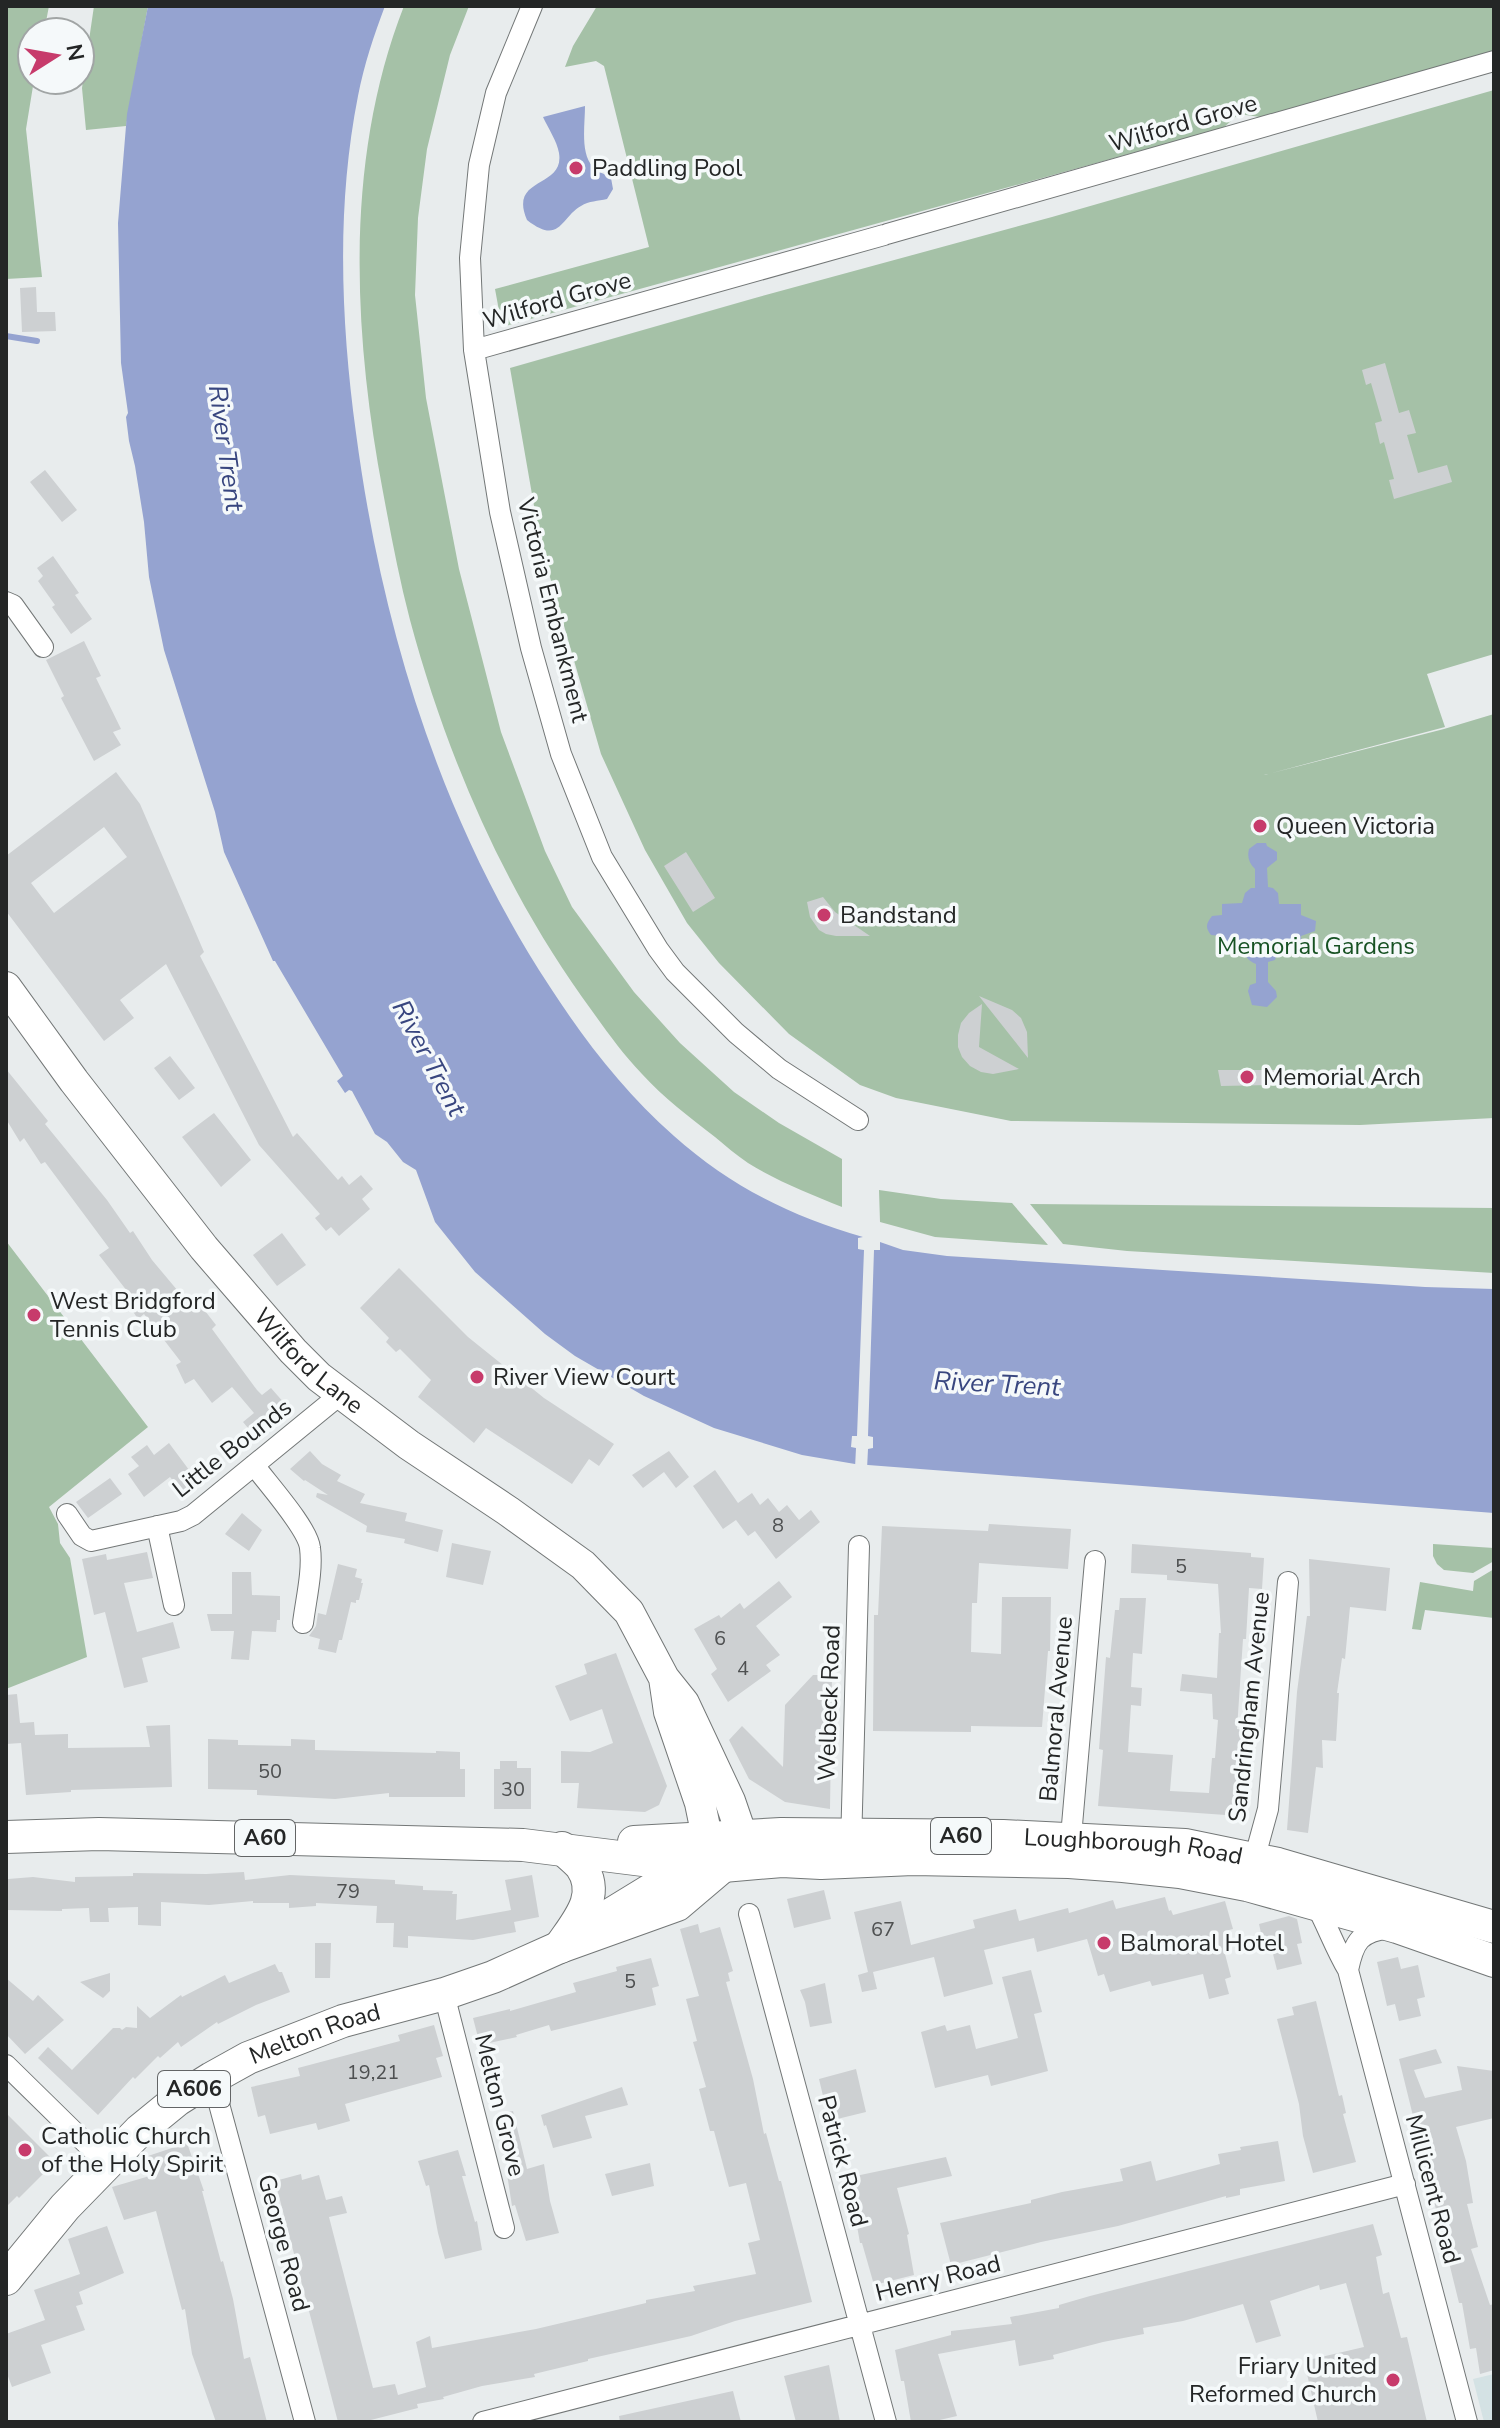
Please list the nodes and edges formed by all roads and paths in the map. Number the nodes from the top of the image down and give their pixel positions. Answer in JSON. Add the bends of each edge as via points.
{"nodes":[{"id":1,"x":532,"y":6,"type":"edge"},
{"id":2,"x":1494,"y":61,"type":"edge"},
{"id":3,"x":474,"y":350,"type":"junction"},
{"id":4,"x":6,"y":602,"type":"edge"},
{"id":5,"x":43,"y":647,"type":"dead end"},
{"id":6,"x":6,"y":987,"type":"edge"},
{"id":7,"x":858,"y":1120,"type":"dead end"},
{"id":8,"x":341,"y":1394,"type":"junction"},
{"id":9,"x":254,"y":1465,"type":"junction"},
{"id":10,"x":67,"y":1514,"type":"dead end"},
{"id":11,"x":157,"y":1526,"type":"junction"},
{"id":12,"x":859,"y":1546,"type":"dead end"},
{"id":13,"x":1095,"y":1561,"type":"dead end"},
{"id":14,"x":1288,"y":1582,"type":"dead end"},
{"id":15,"x":174,"y":1605,"type":"dead end"},
{"id":16,"x":303,"y":1623,"type":"dead end"},
{"id":17,"x":664,"y":1678,"type":"junction"},
{"id":18,"x":742,"y":1836,"type":"junction"},
{"id":19,"x":6,"y":1837,"type":"edge"},
{"id":20,"x":523,"y":1845,"type":"junction"},
{"id":21,"x":562,"y":1848,"type":"junction"},
{"id":22,"x":699,"y":1850,"type":"junction"},
{"id":23,"x":1070,"y":1850,"type":"junction"},
{"id":24,"x":841,"y":1853,"type":"junction"},
{"id":25,"x":723,"y":1866,"type":"junction"},
{"id":26,"x":1251,"y":1871,"type":"junction"},
{"id":27,"x":1315,"y":1903,"type":"junction"},
{"id":28,"x":677,"y":1905,"type":"junction"},
{"id":29,"x":749,"y":1914,"type":"dead end"},
{"id":30,"x":1397,"y":1927,"type":"junction"},
{"id":31,"x":1494,"y":1927,"type":"edge"},
{"id":32,"x":560,"y":1947,"type":"junction"},
{"id":33,"x":1494,"y":1961,"type":"edge"},
{"id":34,"x":1348,"y":1970,"type":"junction"},
{"id":35,"x":444,"y":1994,"type":"junction"},
{"id":36,"x":6,"y":2065,"type":"edge"},
{"id":37,"x":212,"y":2078,"type":"junction"},
{"id":38,"x":106,"y":2163,"type":"junction"},
{"id":39,"x":1405,"y":2184,"type":"junction"},
{"id":40,"x":504,"y":2228,"type":"dead end"},
{"id":41,"x":6,"y":2279,"type":"edge"},
{"id":42,"x":860,"y":2324,"type":"junction"},
{"id":43,"x":305,"y":2422,"type":"edge"},
{"id":44,"x":483,"y":2422,"type":"edge"},
{"id":45,"x":886,"y":2422,"type":"edge"},
{"id":46,"x":1467,"y":2422,"type":"edge"}],
"edges":[{"from":1,"to":3,"type":"street","name":"Victoria Embankment","via":[[496,93],[479,165],[470,258]]},
{"from":2,"to":3,"type":"street","name":"Wilford Grove"},
{"from":3,"to":7,"type":"street","name":"Victoria Embankment","via":[[500,512],[531,648],[561,754],[602,857],[658,949],[695,994],[779,1069]]},
{"from":4,"to":5,"type":"street"},
{"from":6,"to":8,"type":"main road","name":"Wilford Lane","via":[[204,1248],[293,1351]]},
{"from":8,"to":9,"type":"street","name":"Little Bounds"},
{"from":8,"to":17,"type":"main road","name":"Wilford Lane","via":[[583,1565],[629,1612]]},
{"from":9,"to":11,"type":"street","name":"Little Bounds","via":[[193,1515]]},
{"from":9,"to":16,"type":"street","via":[[310,1544]]},
{"from":10,"to":11,"type":"street","name":"Little Bounds","via":[[91,1541]]},
{"from":11,"to":15,"type":"street"},
{"from":12,"to":24,"type":"street","name":"Welbeck Road"},
{"from":13,"to":23,"type":"street","name":"Balmoral Avenue"},
{"from":14,"to":26,"type":"street","name":"Sandringham Avenue","via":[[1268,1809]]},
{"from":17,"to":18,"type":"main road","name":"Wilford Lane","via":[[684,1703]]},
{"from":17,"to":22,"type":"main road","name":"Wilford Lane","via":[[669,1712],[700,1803]]},
{"from":18,"to":22,"type":"main road","name":"Loughborough Road","number":"A60"},
{"from":18,"to":24,"type":"main road","name":"Loughborough Road","number":"A60"},
{"from":18,"to":25,"type":"main road"},
{"from":19,"to":20,"type":"main road","name":"Loughborough Road","number":"A60","via":[[99,1834]]},
{"from":20,"to":21,"type":"main road","name":"Loughborough Road","number":"A60"},
{"from":20,"to":22,"type":"main road","name":"Loughborough Road","number":"A60","via":[[656,1841]]},
{"from":21,"to":22,"type":"main road","name":"Loughborough Road","number":"A60","via":[[643,1860]]},
{"from":21,"to":32,"type":"main road","via":[[581,1867],[589,1885],[587,1908]]},
{"from":22,"to":25,"type":"main road","name":"Loughborough Road","number":"A60"},
{"from":22,"to":32,"type":"main road","name":"Melton Road","number":"A606","via":[[672,1877]]},
{"from":23,"to":24,"type":"main road","name":"Loughborough Road","number":"A60"},
{"from":23,"to":26,"type":"main road","name":"Loughborough Road","number":"A60","via":[[1180,1872]]},
{"from":24,"to":25,"type":"main road","name":"Loughborough Road","number":"A60"},
{"from":24,"to":28,"type":"main road","name":"Loughborough Road","number":"A60","via":[[796,1876]]},
{"from":25,"to":28,"type":"main road","name":"Melton Road","number":"A606"},
{"from":26,"to":27,"type":"main road","name":"Loughborough Road","number":"A60"},
{"from":26,"to":31,"type":"main road","name":"Loughborough Road","number":"A60"},
{"from":27,"to":30,"type":"main road","name":"Loughborough Road","number":"A60"},
{"from":27,"to":34,"type":"street","name":"Millicent Road"},
{"from":28,"to":32,"type":"main road","name":"Melton Road","number":"A606"},
{"from":29,"to":42,"type":"street","name":"Patrick Road"},
{"from":30,"to":33,"type":"main road","name":"Loughborough Road","number":"A60"},
{"from":30,"to":34,"type":"street","via":[[1362,1937]]},
{"from":32,"to":35,"type":"main road","name":"Melton Road","number":"A606"},
{"from":34,"to":39,"type":"street","name":"Millicent Road"},
{"from":35,"to":37,"type":"main road","name":"Melton Road","number":"A606","via":[[343,2021],[273,2047]]},
{"from":35,"to":40,"type":"street","name":"Melton Grove"},
{"from":36,"to":38,"type":"street"},
{"from":37,"to":38,"type":"main road","name":"Melton Road","number":"A606","via":[[177,2100]]},
{"from":37,"to":43,"type":"street","name":"George Road"},
{"from":38,"to":41,"type":"main road","name":"Melton Road","number":"A606"},
{"from":39,"to":42,"type":"street","name":"Henry Road"},
{"from":39,"to":46,"type":"street","name":"Millicent Road"},
{"from":42,"to":44,"type":"street","name":"Henry Road"},
{"from":42,"to":45,"type":"street","name":"Patrick Road"}]}
